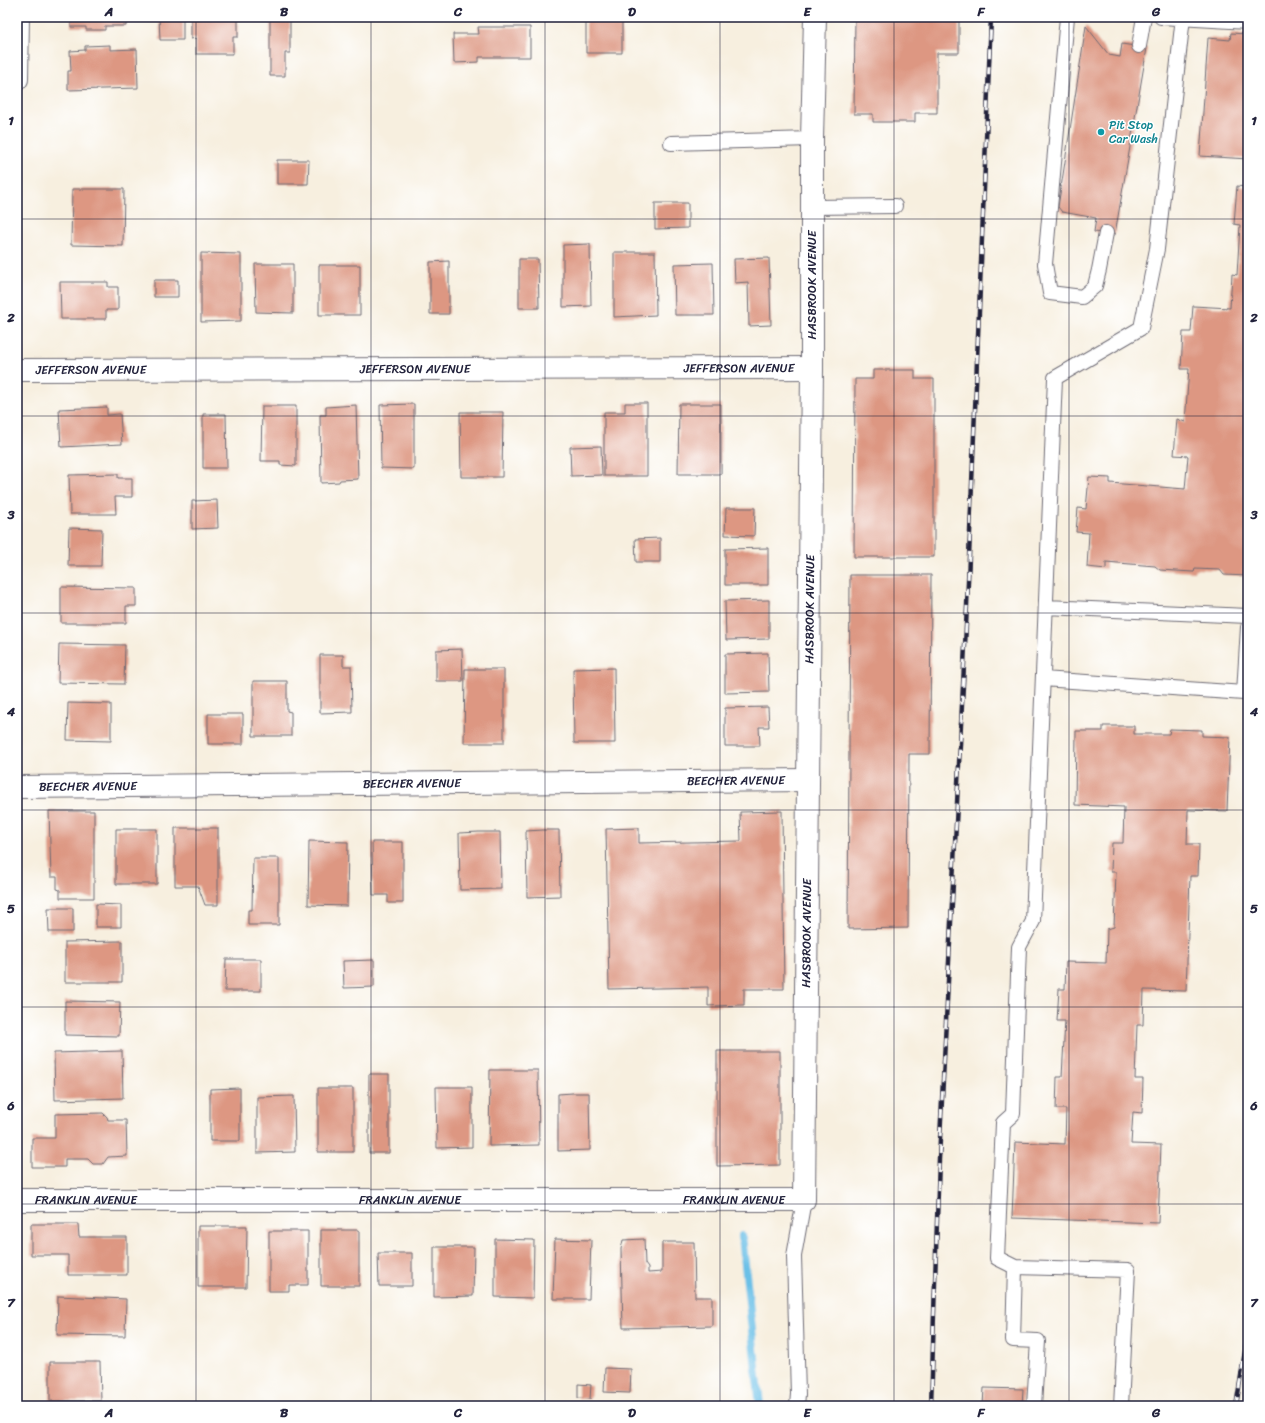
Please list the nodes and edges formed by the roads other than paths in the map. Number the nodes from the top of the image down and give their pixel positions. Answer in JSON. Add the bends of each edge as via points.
{"nodes":[{"id":1,"x":18,"y":17,"type":"edge"},
{"id":2,"x":815,"y":17,"type":"edge"},
{"id":3,"x":1067,"y":17,"type":"edge"},
{"id":4,"x":1144,"y":17,"type":"edge"},
{"id":5,"x":1161,"y":17,"type":"edge"},
{"id":6,"x":1182,"y":18,"type":"edge"},
{"id":7,"x":1248,"y":22,"type":"edge"},
{"id":8,"x":1139,"y":46,"type":"dead end"},
{"id":9,"x":17,"y":79,"type":"edge"},
{"id":10,"x":812,"y":139,"type":"junction"},
{"id":11,"x":671,"y":143,"type":"dead end"},
{"id":12,"x":895,"y":206,"type":"dead end"},
{"id":13,"x":812,"y":207,"type":"junction"},
{"id":14,"x":1106,"y":232,"type":"dead end"},
{"id":15,"x":812,"y":368,"type":"junction"},
{"id":16,"x":17,"y":370,"type":"edge"},
{"id":17,"x":1046,"y":607,"type":"junction"},
{"id":18,"x":1248,"y":616,"type":"edge"},
{"id":19,"x":1248,"y":626,"type":"edge"},
{"id":20,"x":1043,"y":679,"type":"junction"},
{"id":21,"x":808,"y":780,"type":"junction"},
{"id":22,"x":17,"y":787,"type":"edge"},
{"id":23,"x":17,"y":1200,"type":"edge"},
{"id":24,"x":804,"y":1200,"type":"junction"},
{"id":25,"x":1015,"y":1267,"type":"junction"},
{"id":26,"x":797,"y":1406,"type":"edge"},
{"id":27,"x":1034,"y":1406,"type":"edge"},
{"id":28,"x":1121,"y":1406,"type":"edge"}],
"edges":[{"from":1,"to":9,"type":"street"},
{"from":2,"to":10,"type":"street","name":"HASBROOK AVENUE"},
{"from":3,"to":14,"type":"lane","via":[[1044,264],[1050,293],[1082,297],[1095,286]]},
{"from":4,"to":8,"type":"lane"},
{"from":5,"to":6,"type":"lane"},
{"from":6,"to":7,"type":"lane"},
{"from":6,"to":17,"type":"lane","via":[[1157,249],[1141,328],[1055,378]]},
{"from":10,"to":11,"type":"lane"},
{"from":10,"to":13,"type":"street","name":"HASBROOK AVENUE"},
{"from":12,"to":13,"type":"lane"},
{"from":13,"to":15,"type":"street","name":"HASBROOK AVENUE"},
{"from":15,"to":16,"type":"street","name":"JEFFERSON AVENUE"},
{"from":15,"to":21,"type":"street","name":"HASBROOK AVENUE"},
{"from":17,"to":18,"type":"lane"},
{"from":17,"to":20,"type":"lane"},
{"from":19,"to":20,"type":"lane","via":[[1244,693]]},
{"from":20,"to":25,"type":"lane","via":[[1033,921],[1019,947],[1013,1114],[1003,1123],[997,1258]]},
{"from":21,"to":22,"type":"street","name":"BEECHER AVENUE"},
{"from":21,"to":24,"type":"street","name":"HASBROOK AVENUE"},
{"from":23,"to":24,"type":"street","name":"FRANKLIN AVENUE"},
{"from":24,"to":26,"type":"lane","via":[[794,1256]]},
{"from":25,"to":27,"type":"lane","via":[[1013,1340],[1038,1341]]},
{"from":25,"to":28,"type":"lane","via":[[1128,1270]]}]}
